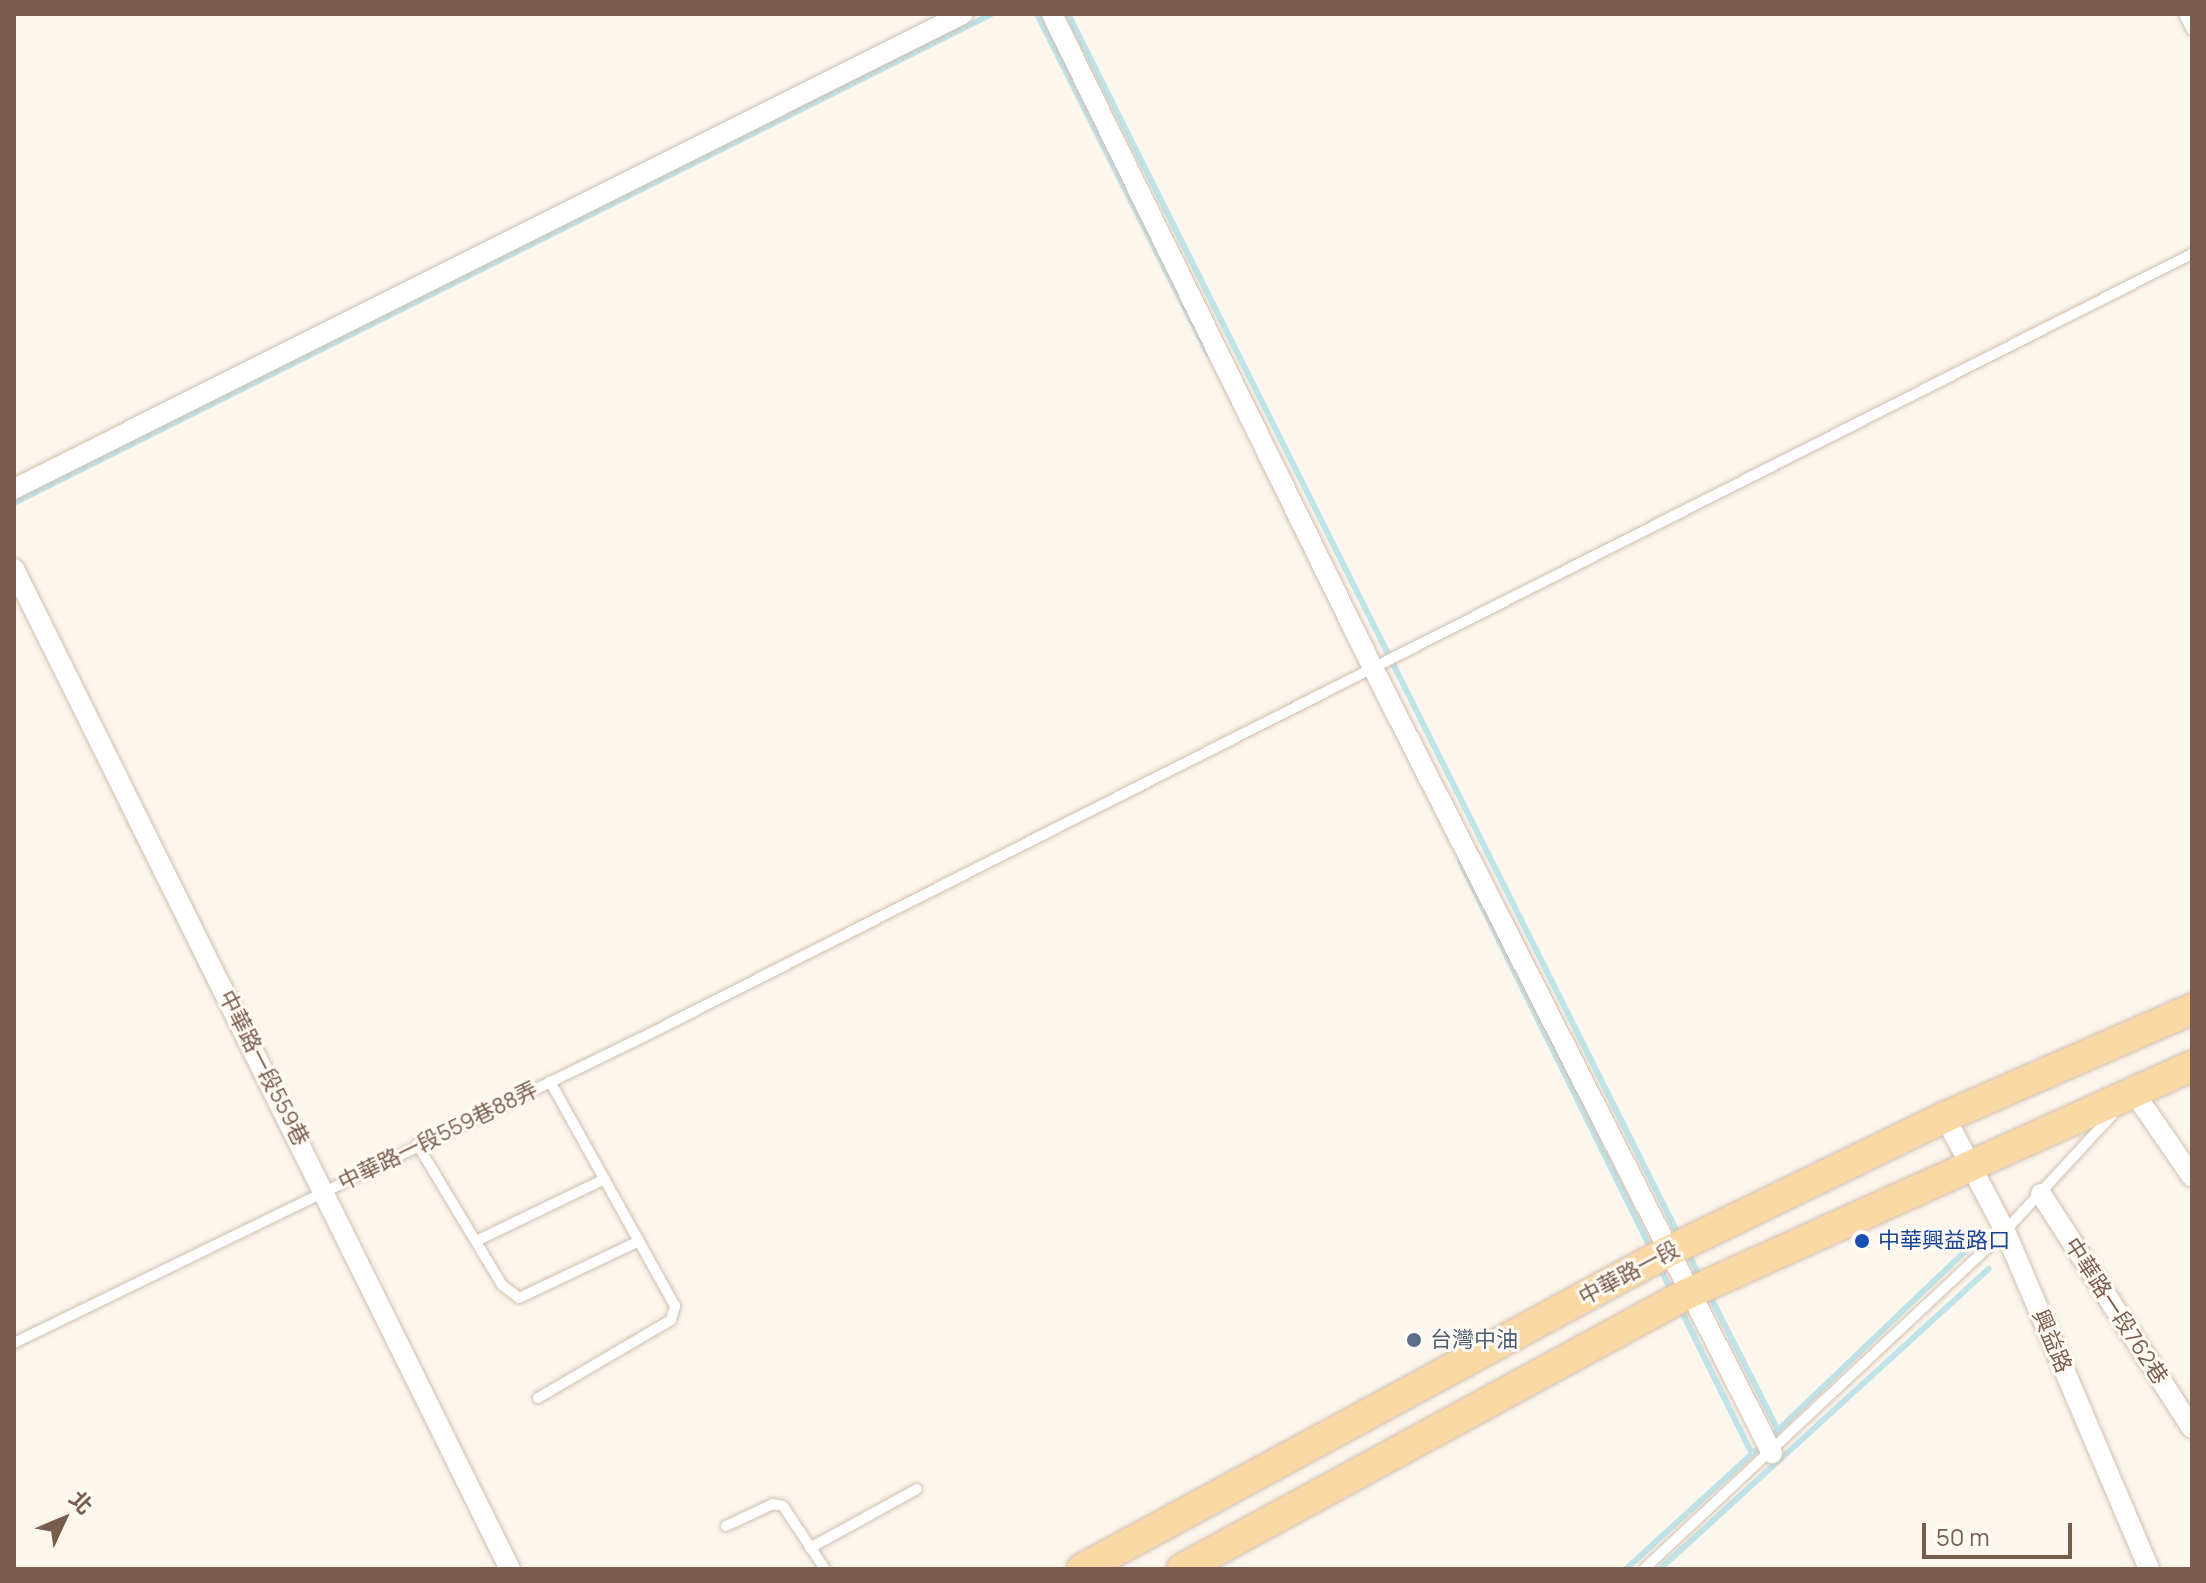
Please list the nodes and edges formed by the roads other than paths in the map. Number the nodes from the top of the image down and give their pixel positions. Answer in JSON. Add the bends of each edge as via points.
{"nodes":[{"id":1,"x":963,"y":14,"type":"edge"},
{"id":2,"x":1052,"y":14,"type":"edge"},
{"id":3,"x":2184,"y":14,"type":"edge"},
{"id":4,"x":2192,"y":30,"type":"edge"},
{"id":5,"x":2192,"y":254,"type":"edge"},
{"id":6,"x":14,"y":489,"type":"edge"},
{"id":7,"x":14,"y":569,"type":"edge"},
{"id":8,"x":1372,"y":666,"type":"junction"},
{"id":9,"x":2192,"y":1009,"type":"edge"},
{"id":10,"x":2192,"y":1066,"type":"edge"},
{"id":11,"x":550,"y":1081,"type":"junction"},
{"id":12,"x":2133,"y":1091,"type":"junction"},
{"id":13,"x":1945,"y":1117,"type":"junction"},
{"id":14,"x":417,"y":1144,"type":"junction"},
{"id":15,"x":1972,"y":1163,"type":"junction"},
{"id":16,"x":2192,"y":1177,"type":"edge"},
{"id":17,"x":605,"y":1179,"type":"junction"},
{"id":18,"x":326,"y":1191,"type":"junction"},
{"id":19,"x":2041,"y":1194,"type":"junction"},
{"id":20,"x":2005,"y":1231,"type":"junction"},
{"id":21,"x":476,"y":1241,"type":"junction"},
{"id":22,"x":639,"y":1241,"type":"junction"},
{"id":23,"x":1667,"y":1252,"type":"junction"},
{"id":24,"x":1687,"y":1294,"type":"junction"},
{"id":25,"x":14,"y":1343,"type":"edge"},
{"id":26,"x":538,"y":1398,"type":"dead end"},
{"id":27,"x":2192,"y":1428,"type":"edge"},
{"id":28,"x":1772,"y":1453,"type":"junction"},
{"id":29,"x":917,"y":1489,"type":"dead end"},
{"id":30,"x":726,"y":1526,"type":"dead end"},
{"id":31,"x":810,"y":1548,"type":"junction"},
{"id":32,"x":510,"y":1569,"type":"edge"},
{"id":33,"x":825,"y":1569,"type":"edge"},
{"id":34,"x":1082,"y":1569,"type":"edge"},
{"id":35,"x":1182,"y":1569,"type":"edge"},
{"id":36,"x":1644,"y":1569,"type":"edge"},
{"id":37,"x":2149,"y":1569,"type":"edge"}],
"edges":[{"from":1,"to":6,"type":"street"},
{"from":2,"to":8,"type":"street"},
{"from":3,"to":4,"type":"lane"},
{"from":5,"to":8,"type":"lane","name":"中華路一段559巷88弄"},
{"from":7,"to":18,"type":"street","name":"中華路一段559巷"},
{"from":8,"to":11,"type":"lane","name":"中華路一段559巷88弄"},
{"from":8,"to":23,"type":"street"},
{"from":9,"to":13,"type":"main road","name":"中華路一段"},
{"from":10,"to":12,"type":"main road","name":"中華路一段"},
{"from":11,"to":14,"type":"lane","name":"中華路一段559巷88弄"},
{"from":11,"to":17,"type":"lane"},
{"from":12,"to":15,"type":"main road","name":"中華路一段"},
{"from":12,"to":16,"type":"street"},
{"from":12,"to":19,"type":"lane"},
{"from":13,"to":15,"type":"street","name":"興益路"},
{"from":13,"to":23,"type":"main road","name":"中華路一段"},
{"from":14,"to":18,"type":"lane","name":"中華路一段559巷88弄"},
{"from":14,"to":21,"type":"lane"},
{"from":15,"to":20,"type":"street","name":"興益路"},
{"from":15,"to":24,"type":"main road","name":"中華路一段"},
{"from":17,"to":21,"type":"lane"},
{"from":17,"to":22,"type":"lane"},
{"from":18,"to":25,"type":"lane","name":"中華路一段559巷88弄"},
{"from":18,"to":32,"type":"street","name":"中華路一段559巷"},
{"from":19,"to":20,"type":"lane"},
{"from":19,"to":27,"type":"street","name":"中華路一段762巷"},
{"from":20,"to":28,"type":"lane"},
{"from":20,"to":37,"type":"street","name":"興益路"},
{"from":21,"to":22,"type":"lane","via":[[502,1285],[519,1298]]},
{"from":22,"to":26,"type":"lane","via":[[675,1306],[671,1320]]},
{"from":23,"to":24,"type":"street"},
{"from":23,"to":34,"type":"main road","name":"中華路一段"},
{"from":24,"to":28,"type":"street"},
{"from":24,"to":35,"type":"main road","name":"中華路一段"},
{"from":28,"to":36,"type":"lane"},
{"from":29,"to":31,"type":"lane"},
{"from":30,"to":31,"type":"lane","via":[[773,1504],[783,1506]]},
{"from":31,"to":33,"type":"lane"}]}
